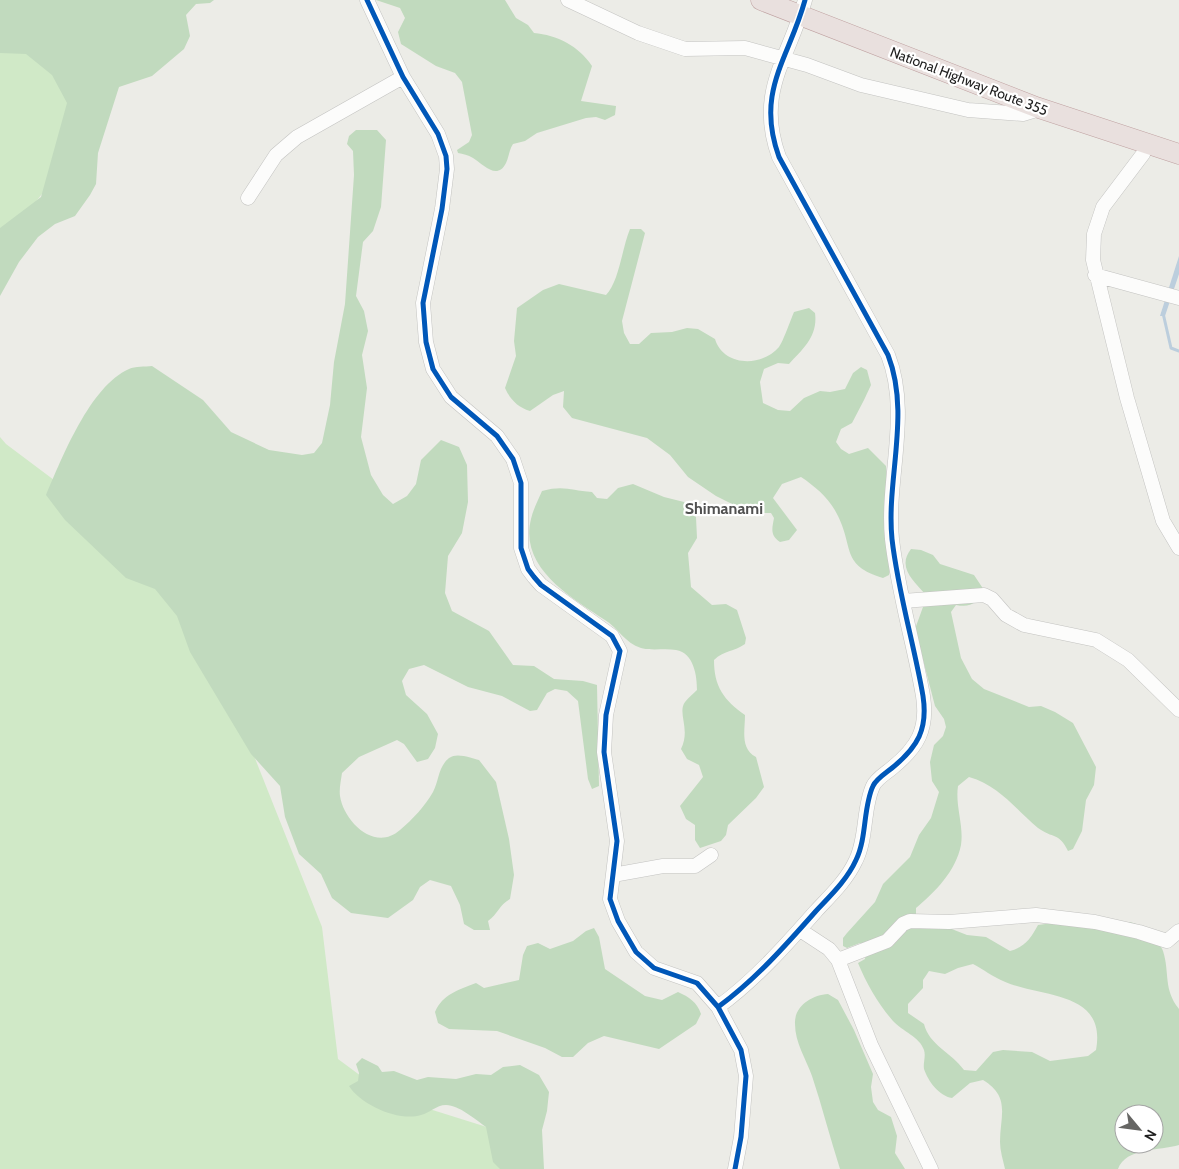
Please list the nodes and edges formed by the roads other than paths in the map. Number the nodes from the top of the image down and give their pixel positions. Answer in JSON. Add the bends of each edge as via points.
{"nodes":[{"id":1,"x":367,"y":0,"type":"edge"},
{"id":2,"x":568,"y":0,"type":"edge"},
{"id":3,"x":761,"y":0,"type":"edge"},
{"id":4,"x":803,"y":8,"type":"edge"},
{"id":5,"x":781,"y":60,"type":"junction"},
{"id":6,"x":403,"y":77,"type":"junction"},
{"id":7,"x":1036,"y":107,"type":"junction"},
{"id":8,"x":1147,"y":143,"type":"junction"},
{"id":9,"x":1179,"y":154,"type":"edge"},
{"id":10,"x":248,"y":198,"type":"dead end"},
{"id":11,"x":1095,"y":275,"type":"junction"},
{"id":12,"x":1179,"y":298,"type":"edge"},
{"id":13,"x":1179,"y":548,"type":"edge"},
{"id":14,"x":904,"y":601,"type":"junction"},
{"id":15,"x":1179,"y":710,"type":"edge"},
{"id":16,"x":711,"y":855,"type":"dead end"},
{"id":17,"x":613,"y":875,"type":"junction"},
{"id":18,"x":800,"y":930,"type":"junction"},
{"id":19,"x":1179,"y":932,"type":"edge"},
{"id":20,"x":838,"y":960,"type":"junction"},
{"id":21,"x":718,"y":1007,"type":"junction"},
{"id":22,"x":735,"y":1169,"type":"edge"},
{"id":23,"x":930,"y":1169,"type":"edge"}],
"edges":[{"from":1,"to":6,"type":"street"},
{"from":2,"to":5,"type":"street","via":[[666,44],[686,49],[745,48]]},
{"from":3,"to":4,"type":"highway","name":"National Highway Route 355"},
{"from":4,"to":5,"type":"street"},
{"from":4,"to":7,"type":"highway","name":"National Highway Route 355"},
{"from":5,"to":7,"type":"street","via":[[806,65],[868,87],[968,110],[1023,114],[1033,112]]},
{"from":5,"to":14,"type":"street","via":[[770,119],[772,139],[894,370],[897,438],[892,538]]},
{"from":6,"to":10,"type":"street","via":[[297,137],[270,162]]},
{"from":6,"to":17,"type":"street","via":[[438,134],[446,156],[444,193],[423,303],[426,342],[433,369],[446,392],[497,436],[513,459],[520,483],[521,548],[531,573],[541,585],[612,636],[620,651],[606,715],[604,752],[617,841]]},
{"from":7,"to":8,"type":"highway","name":"National Highway Route 355"},
{"from":8,"to":9,"type":"highway","name":"National Highway Route 355"},
{"from":8,"to":11,"type":"street","via":[[1143,154],[1111,194],[1098,219],[1093,245]]},
{"from":11,"to":12,"type":"street"},
{"from":11,"to":13,"type":"street","via":[[1163,521]]},
{"from":14,"to":15,"type":"street","via":[[984,595],[1006,615],[1024,625],[1103,644],[1128,660]]},
{"from":14,"to":18,"type":"street","via":[[925,720],[909,753],[873,786],[861,847],[850,870]]},
{"from":16,"to":17,"type":"street","via":[[695,866],[663,866]]},
{"from":17,"to":21,"type":"street","via":[[610,900],[636,952],[654,968],[697,983]]},
{"from":18,"to":20,"type":"street","via":[[829,949]]},
{"from":18,"to":21,"type":"street","via":[[736,994]]},
{"from":19,"to":20,"type":"street","via":[[1167,941],[1096,922],[1036,915],[949,922],[910,921],[887,941]]},
{"from":20,"to":23,"type":"street","via":[[871,1045]]},
{"from":21,"to":22,"type":"street","via":[[745,1062],[744,1111]]}]}
